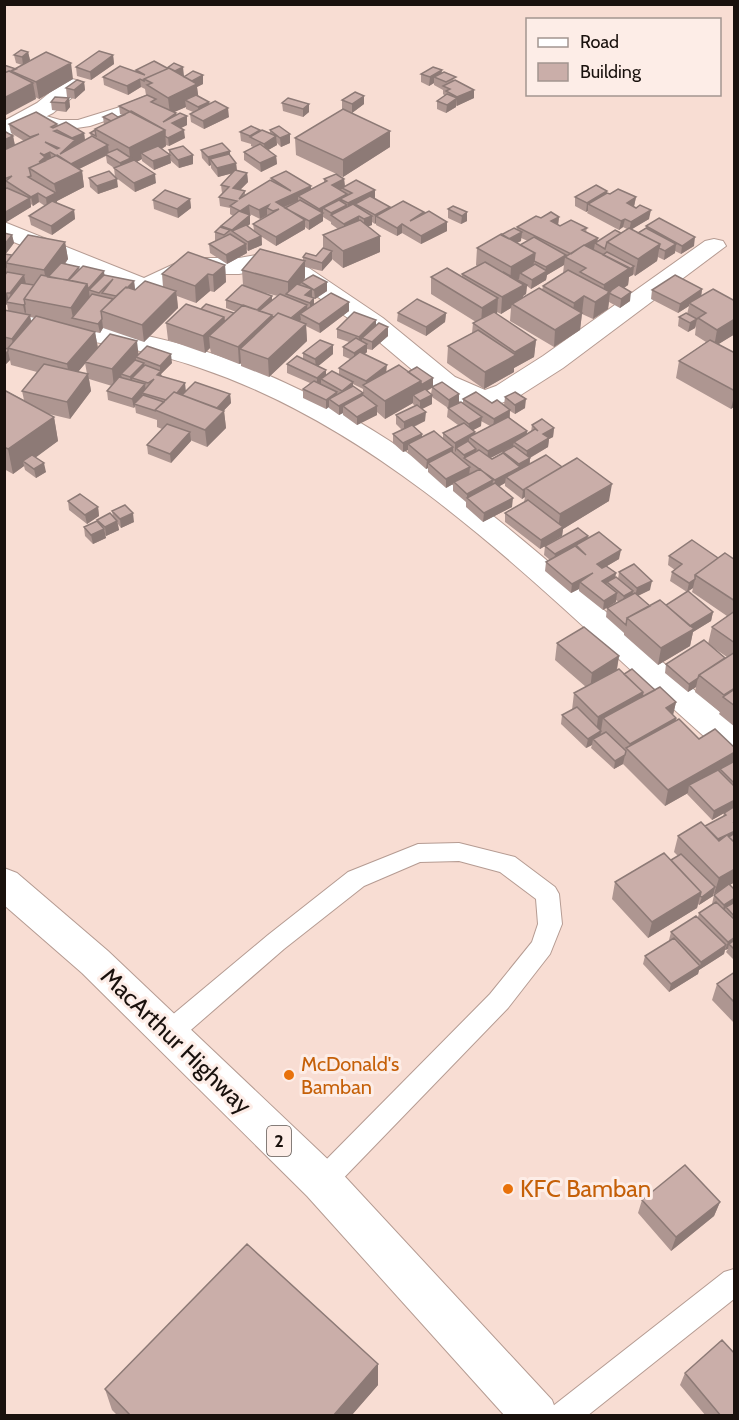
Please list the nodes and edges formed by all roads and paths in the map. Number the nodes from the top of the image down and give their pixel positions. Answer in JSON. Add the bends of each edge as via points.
{"nodes":[{"id":1,"x":72,"y":86,"type":"edge"},
{"id":2,"x":120,"y":111,"type":"edge"},
{"id":3,"x":32,"y":116,"type":"junction"},
{"id":4,"x":4,"y":131,"type":"edge"},
{"id":5,"x":4,"y":229,"type":"edge"},
{"id":6,"x":714,"y":246,"type":"dead end"},
{"id":7,"x":4,"y":320,"type":"edge"},
{"id":8,"x":735,"y":743,"type":"edge"},
{"id":9,"x":4,"y":883,"type":"edge"},
{"id":10,"x":168,"y":1035,"type":"junction"},
{"id":11,"x":322,"y":1182,"type":"junction"},
{"id":12,"x":735,"y":1282,"type":"edge"},
{"id":13,"x":536,"y":1416,"type":"edge"},
{"id":14,"x":563,"y":1416,"type":"edge"}],
"edges":[{"from":1,"to":3,"type":"main road"},
{"from":2,"to":3,"type":"lane","via":[[69,127]]},
{"from":3,"to":4,"type":"main road"},
{"from":5,"to":6,"type":"main road","via":[[146,288],[187,266],[239,266],[268,261],[294,269],[374,324],[445,384],[486,399],[506,392],[553,362]]},
{"from":7,"to":8,"type":"main road","via":[[165,348],[237,372],[295,398],[367,438],[490,528]]},
{"from":9,"to":10,"type":"main road","name":"MacArthur Highway","number":"2","via":[[94,962]]},
{"from":10,"to":11,"type":"main road","name":"MacArthur Highway","number":"2"},
{"from":10,"to":11,"type":"lane","via":[[356,879],[418,854],[459,852],[507,864],[547,894],[550,924],[542,947],[499,1001]]},
{"from":11,"to":13,"type":"main road","name":"MacArthur Highway","number":"2"},
{"from":12,"to":14,"type":"lane"}]}
